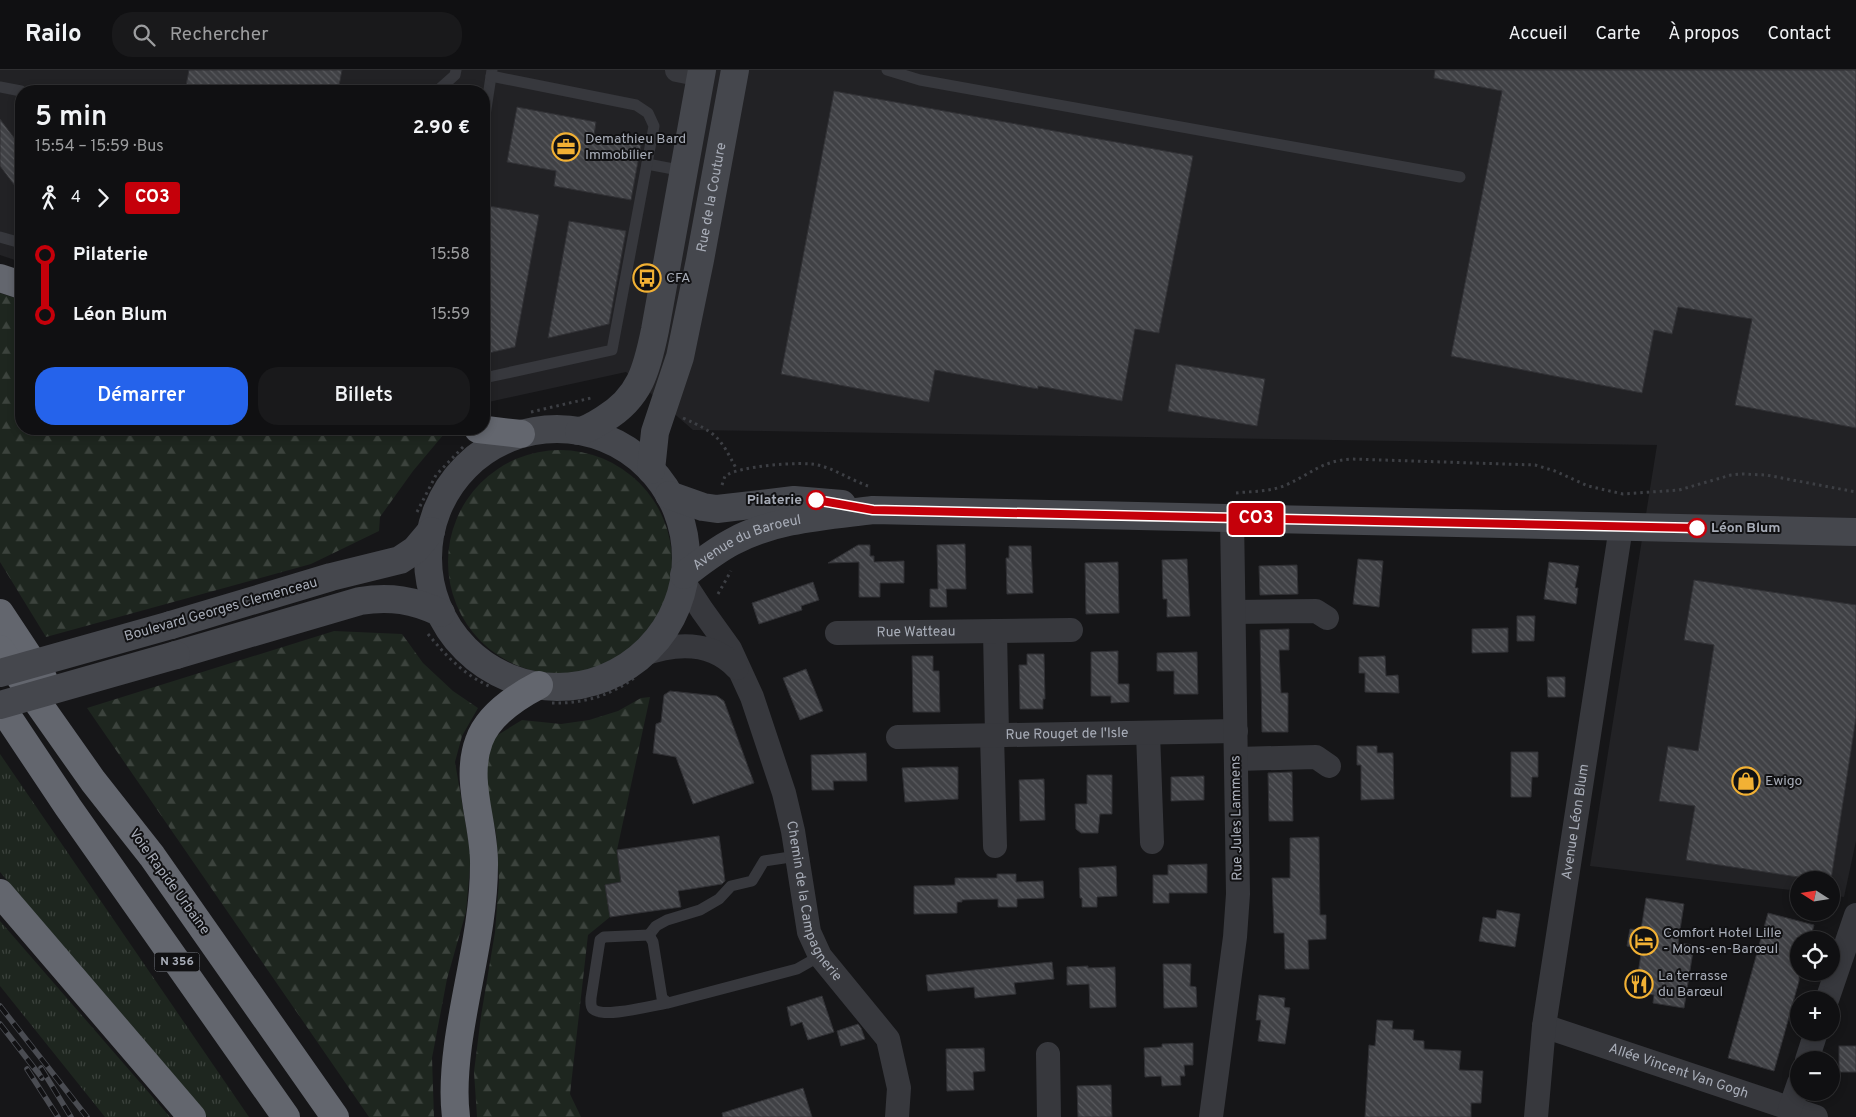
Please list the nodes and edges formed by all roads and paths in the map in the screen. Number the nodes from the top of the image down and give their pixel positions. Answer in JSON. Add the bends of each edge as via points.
{"nodes":[{"id":1,"x":456,"y":70,"type":"edge"},
{"id":2,"x":735,"y":70,"type":"edge"},
{"id":3,"x":887,"y":70,"type":"edge"},
{"id":4,"x":694,"y":72,"type":"edge"},
{"id":5,"x":492,"y":73,"type":"edge"},
{"id":6,"x":443,"y":85,"type":"edge"},
{"id":7,"x":0,"y":87,"type":"edge"},
{"id":8,"x":15,"y":90,"type":"edge"},
{"id":9,"x":647,"y":164,"type":"junction"},
{"id":10,"x":684,"y":171,"type":"junction"},
{"id":11,"x":1460,"y":178,"type":"dead end"},
{"id":12,"x":0,"y":237,"type":"edge"},
{"id":13,"x":15,"y":241,"type":"edge"},
{"id":14,"x":0,"y":278,"type":"edge"},
{"id":15,"x":15,"y":283,"type":"edge"},
{"id":16,"x":490,"y":377,"type":"edge"},
{"id":17,"x":579,"y":431,"type":"junction"},
{"id":18,"x":521,"y":434,"type":"junction"},
{"id":19,"x":473,"y":435,"type":"edge"},
{"id":20,"x":490,"y":435,"type":"edge"},
{"id":21,"x":651,"y":470,"type":"junction"},
{"id":22,"x":1856,"y":492,"type":"edge"},
{"id":23,"x":669,"y":495,"type":"junction"},
{"id":24,"x":873,"y":499,"type":"junction"},
{"id":25,"x":1233,"y":506,"type":"junction"},
{"id":26,"x":723,"y":508,"type":"junction"},
{"id":27,"x":423,"y":525,"type":"junction"},
{"id":28,"x":1621,"y":527,"type":"junction"},
{"id":29,"x":1856,"y":532,"type":"edge"},
{"id":30,"x":732,"y":542,"type":"junction"},
{"id":31,"x":684,"y":578,"type":"junction"},
{"id":32,"x":702,"y":610,"type":"junction"},
{"id":33,"x":1234,"y":612,"type":"junction"},
{"id":34,"x":0,"y":613,"type":"edge"},
{"id":35,"x":1327,"y":618,"type":"dead end"},
{"id":36,"x":433,"y":622,"type":"junction"},
{"id":37,"x":1071,"y":630,"type":"dead end"},
{"id":38,"x":995,"y":631,"type":"junction"},
{"id":39,"x":837,"y":633,"type":"dead end"},
{"id":40,"x":0,"y":649,"type":"edge"},
{"id":41,"x":641,"y":664,"type":"junction"},
{"id":42,"x":741,"y":672,"type":"junction"},
{"id":43,"x":0,"y":673,"type":"edge"},
{"id":44,"x":528,"y":691,"type":"junction"},
{"id":45,"x":0,"y":705,"type":"edge"},
{"id":46,"x":0,"y":723,"type":"edge"},
{"id":47,"x":1236,"y":731,"type":"junction"},
{"id":48,"x":1148,"y":733,"type":"junction"},
{"id":49,"x":994,"y":735,"type":"junction"},
{"id":50,"x":898,"y":737,"type":"dead end"},
{"id":51,"x":1237,"y":759,"type":"junction"},
{"id":52,"x":1329,"y":766,"type":"dead end"},
{"id":53,"x":68,"y":807,"type":"junction"},
{"id":54,"x":1152,"y":842,"type":"dead end"},
{"id":55,"x":995,"y":846,"type":"dead end"},
{"id":56,"x":152,"y":856,"type":"junction"},
{"id":57,"x":797,"y":856,"type":"junction"},
{"id":58,"x":0,"y":893,"type":"edge"},
{"id":59,"x":1856,"y":915,"type":"edge"},
{"id":60,"x":649,"y":935,"type":"junction"},
{"id":61,"x":820,"y":956,"type":"junction"},
{"id":62,"x":1830,"y":991,"type":"edge"},
{"id":63,"x":668,"y":1003,"type":"junction"},
{"id":64,"x":1544,"y":1026,"type":"junction"},
{"id":65,"x":1048,"y":1054,"type":"dead end"},
{"id":66,"x":1793,"y":1101,"type":"edge"},
{"id":67,"x":1790,"y":1109,"type":"junction"},
{"id":68,"x":192,"y":1117,"type":"edge"},
{"id":69,"x":286,"y":1117,"type":"edge"},
{"id":70,"x":335,"y":1117,"type":"edge"},
{"id":71,"x":456,"y":1117,"type":"edge"},
{"id":72,"x":897,"y":1117,"type":"edge"},
{"id":73,"x":1050,"y":1117,"type":"edge"},
{"id":74,"x":1211,"y":1117,"type":"edge"},
{"id":75,"x":1536,"y":1117,"type":"edge"},
{"id":76,"x":1816,"y":1117,"type":"edge"}],
"edges":[{"from":1,"to":6,"type":"lane"},
{"from":2,"to":21,"type":"main road","name":"Rue de la Couture","via":[[682,348],[655,432]]},
{"from":3,"to":11,"type":"lane","via":[[920,80]]},
{"from":4,"to":10,"type":"main road"},
{"from":5,"to":9,"type":"lane","via":[[628,102],[642,108],[654,126]]},
{"from":7,"to":8,"type":"lane"},
{"from":9,"to":10,"type":"lane"},
{"from":9,"to":16,"type":"lane","via":[[612,350]]},
{"from":10,"to":17,"type":"main road","via":[[646,370],[626,403],[605,419]]},
{"from":12,"to":13,"type":"lane"},
{"from":14,"to":15,"type":"highway"},
{"from":17,"to":18,"type":"main road","via":[[550,429]]},
{"from":17,"to":21,"type":"main road","via":[[619,444]]},
{"from":18,"to":20,"type":"highway"},
{"from":18,"to":27,"type":"main road","via":[[474,459]]},
{"from":19,"to":27,"type":"path","via":[[436,475],[422,500]]},
{"from":21,"to":23,"type":"main road"},
{"from":22,"to":25,"type":"path","via":[[1752,474],[1731,475],[1679,490],[1623,494],[1588,486],[1535,465],[1351,459],[1324,464],[1279,488],[1264,491]]},
{"from":23,"to":26,"type":"main road","name":"Avenue du Baroeul","via":[[703,507]]},
{"from":23,"to":31,"type":"main road","via":[[679,516],[684,539]]},
{"from":24,"to":25,"type":"main road","name":"Avenue du Baroeul"},
{"from":24,"to":26,"type":"main road","name":"Avenue du Baroeul","via":[[794,500]]},
{"from":24,"to":26,"type":"path","via":[[817,465],[795,463],[746,469],[725,476],[721,486]]},
{"from":24,"to":30,"type":"main road","name":"Avenue du Baroeul","via":[[759,530]]},
{"from":25,"to":28,"type":"main road","name":"Avenue du Baroeul"},
{"from":25,"to":33,"type":"street","name":"Rue Jules Lammens"},
{"from":27,"to":36,"type":"main road","via":[[434,594]]},
{"from":27,"to":43,"type":"main road","name":"Boulevard Georges Clemenceau","bridge":true,"via":[[415,550],[400,560]]},
{"from":28,"to":29,"type":"main road","name":"Avenue du Baroeul"},
{"from":28,"to":64,"type":"street","name":"Avenue Léon Blum"},
{"from":30,"to":31,"type":"main road","name":"Avenue du Baroeul"},
{"from":30,"to":32,"type":"path","via":[[738,553],[737,561],[713,601]]},
{"from":31,"to":32,"type":"street","name":"Chemin de la Campagnerie"},
{"from":31,"to":41,"type":"main road","via":[[672,616]]},
{"from":32,"to":42,"type":"street","name":"Chemin de la Campagnerie","via":[[730,648]]},
{"from":33,"to":35,"type":"street","via":[[1316,611]]},
{"from":33,"to":47,"type":"street","name":"Rue Jules Lammens"},
{"from":34,"to":56,"type":"highway","via":[[121,792]]},
{"from":36,"to":44,"type":"main road","via":[[481,662],[526,683]]},
{"from":36,"to":44,"type":"path","via":[[444,654],[466,673],[482,683]]},
{"from":36,"to":45,"type":"main road","name":"Boulevard Georges Clemenceau","bridge":true,"via":[[419,604],[380,598],[360,601]]},
{"from":37,"to":38,"type":"street","name":"Rue Watteau"},
{"from":38,"to":39,"type":"street","name":"Rue Watteau"},
{"from":38,"to":49,"type":"street"},
{"from":40,"to":56,"type":"highway","name":"Voie Rapide Urbaine","number":"N 356","via":[[93,781]]},
{"from":41,"to":42,"type":"street","name":"Chemin de la Campagnerie","via":[[652,651],[703,647],[726,657]]},
{"from":41,"to":44,"type":"main road","via":[[599,680]]},
{"from":41,"to":44,"type":"path","via":[[612,692],[588,700],[564,704]]},
{"from":42,"to":57,"type":"street","name":"Chemin de la Campagnerie","via":[[784,792]]},
{"from":44,"to":71,"type":"highway","via":[[485,727],[475,753],[473,770],[484,872],[476,940],[462,1011],[456,1067]]},
{"from":45,"to":53,"type":"highway","number":"N 356"},
{"from":46,"to":53,"type":"highway"},
{"from":47,"to":48,"type":"street","name":"Rue Rouget de l'Isle"},
{"from":47,"to":51,"type":"street","name":"Rue Jules Lammens"},
{"from":48,"to":49,"type":"street","name":"Rue Rouget de l'Isle"},
{"from":48,"to":54,"type":"street"},
{"from":49,"to":50,"type":"street","name":"Rue Rouget de l'Isle"},
{"from":49,"to":55,"type":"street"},
{"from":51,"to":52,"type":"street","via":[[1316,757]]},
{"from":51,"to":74,"type":"street","name":"Rue Jules Lammens","via":[[1238,911]]},
{"from":53,"to":69,"type":"highway","number":"N 356"},
{"from":56,"to":70,"type":"highway","name":"Voie Rapide Urbaine","number":"N 356"},
{"from":57,"to":60,"type":"lane","via":[[764,861],[752,881],[731,886],[719,899],[700,910],[667,920]]},
{"from":57,"to":61,"type":"street","name":"Chemin de la Campagnerie","via":[[809,932]]},
{"from":58,"to":68,"type":"highway"},
{"from":59,"to":62,"type":"street"},
{"from":60,"to":63,"type":"lane","via":[[653,942],[662,998]]},
{"from":60,"to":63,"type":"lane","via":[[604,937],[600,940],[591,1005],[594,1010],[606,1013]]},
{"from":61,"to":63,"type":"lane","via":[[797,969]]},
{"from":61,"to":72,"type":"street","name":"Chemin de la Campagnerie","via":[[888,1039],[899,1088]]},
{"from":64,"to":67,"type":"street","name":"Allée Vincent Van Gogh"},
{"from":64,"to":75,"type":"street","name":"Avenue Léon Blum"},
{"from":65,"to":73,"type":"street"},
{"from":66,"to":67,"type":"street"},
{"from":67,"to":76,"type":"street","name":"Allée Vincent Van Gogh"}]}
